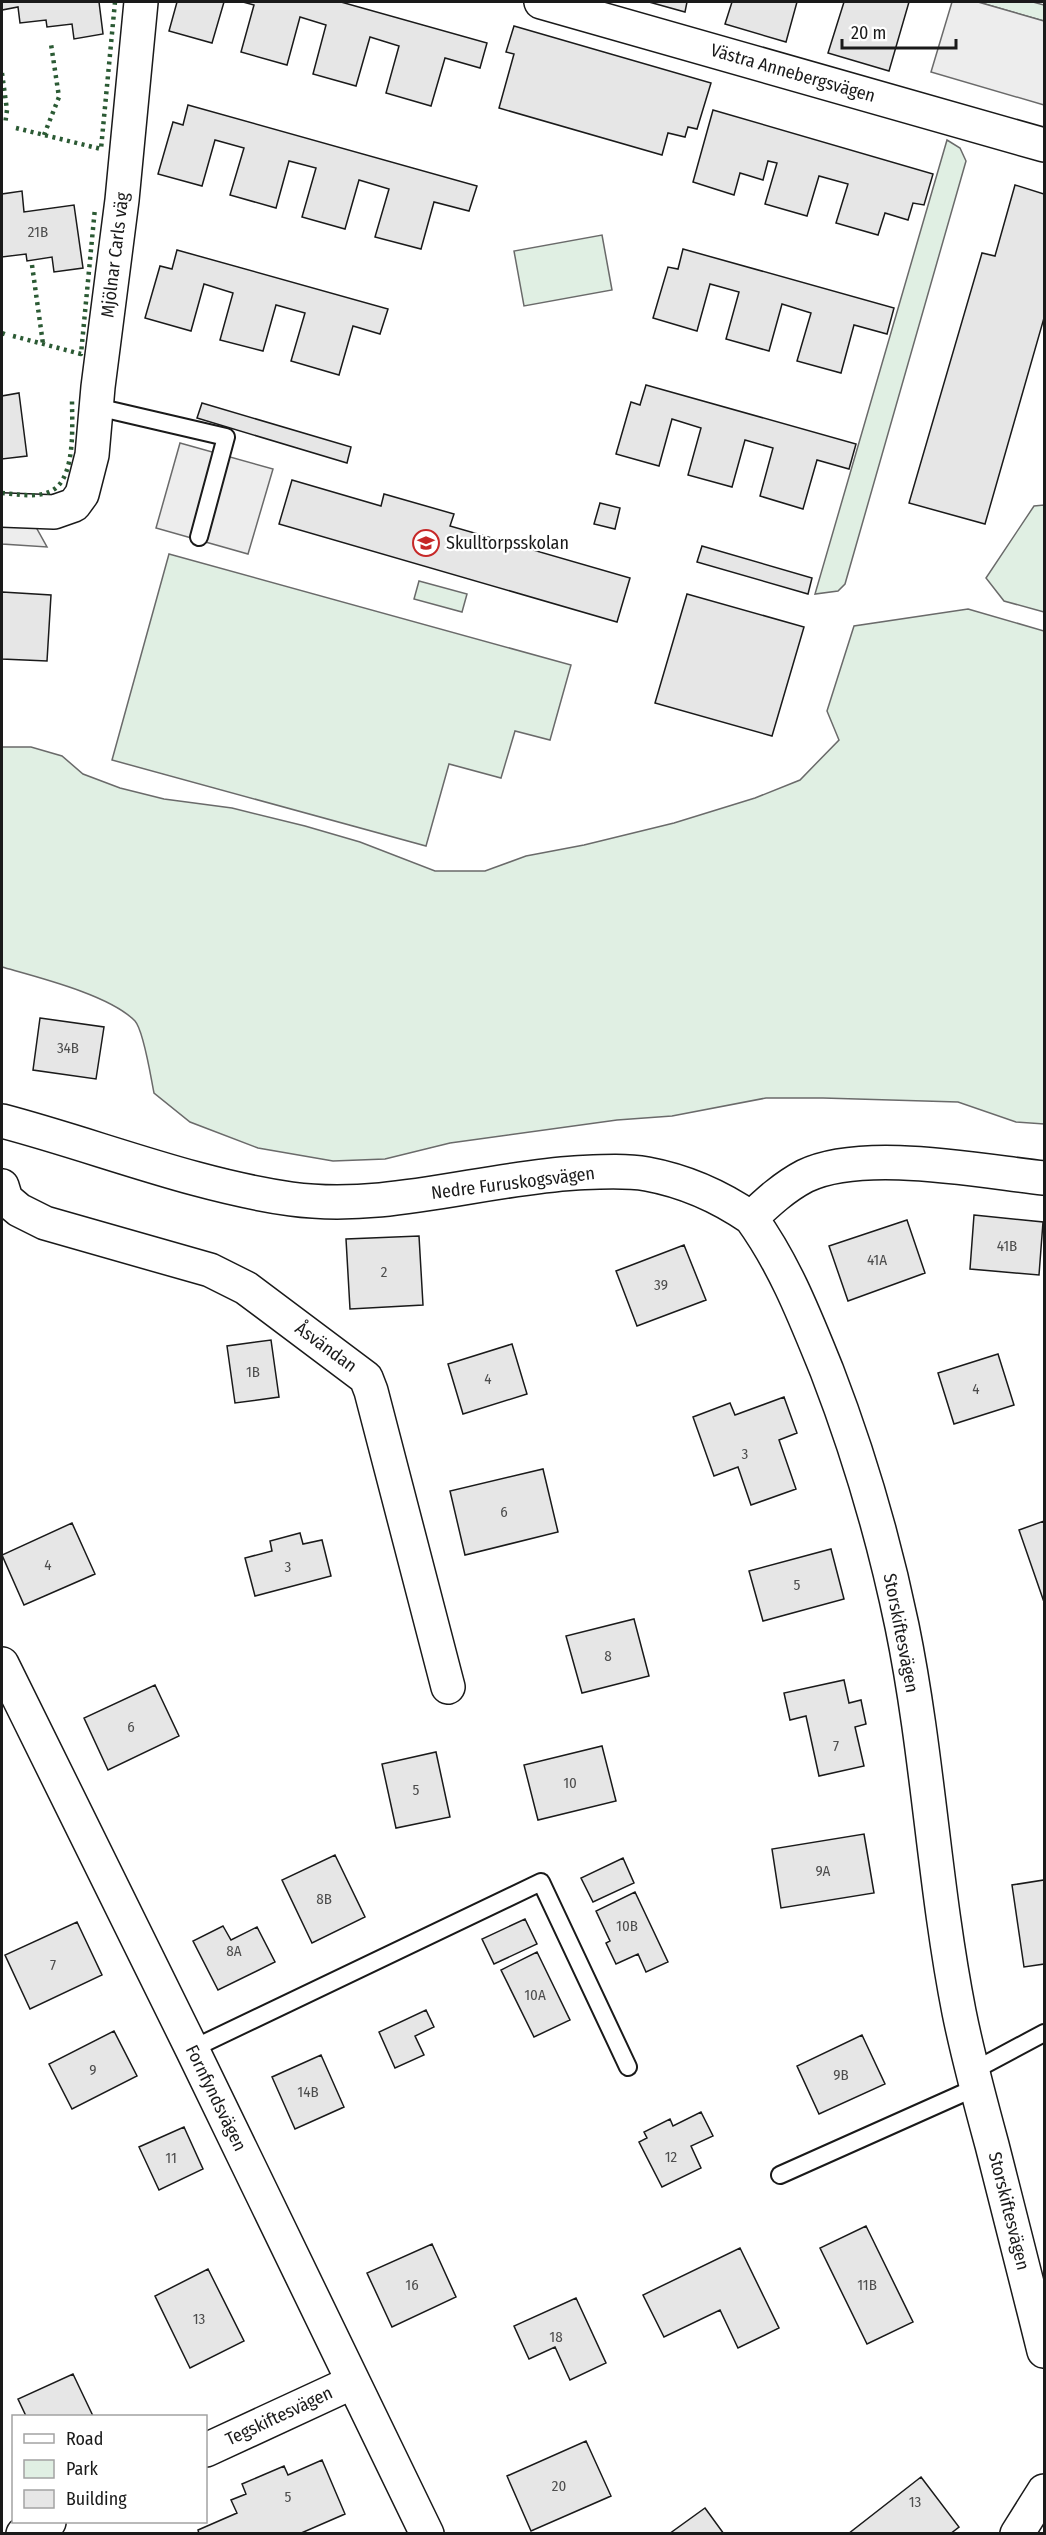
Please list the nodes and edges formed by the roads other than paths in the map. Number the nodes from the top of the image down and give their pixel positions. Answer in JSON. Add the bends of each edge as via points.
{"nodes":[{"id":1,"x":141,"y":2,"type":"edge"},
{"id":2,"x":541,"y":2,"type":"edge"},
{"id":3,"x":1044,"y":145,"type":"edge"},
{"id":4,"x":97,"y":406,"type":"junction"},
{"id":5,"x":2,"y":510,"type":"edge"},
{"id":6,"x":200,"y":537,"type":"dead end"},
{"id":7,"x":3,"y":1131,"type":"edge"},
{"id":8,"x":1044,"y":1178,"type":"edge"},
{"id":9,"x":2,"y":1186,"type":"edge"},
{"id":10,"x":751,"y":1218,"type":"junction"},
{"id":11,"x":2,"y":1664,"type":"edge"},
{"id":12,"x":448,"y":1687,"type":"dead end"},
{"id":13,"x":1044,"y":2033,"type":"edge"},
{"id":14,"x":192,"y":2049,"type":"junction"},
{"id":15,"x":628,"y":2067,"type":"dead end"},
{"id":16,"x":975,"y":2079,"type":"junction"},
{"id":17,"x":780,"y":2175,"type":"dead end"},
{"id":18,"x":1044,"y":2351,"type":"edge"},
{"id":19,"x":353,"y":2382,"type":"junction"},
{"id":20,"x":207,"y":2450,"type":"edge"},
{"id":21,"x":1044,"y":2491,"type":"edge"},
{"id":22,"x":47,"y":2523,"type":"edge"},
{"id":23,"x":23,"y":2534,"type":"edge"},
{"id":24,"x":427,"y":2534,"type":"edge"},
{"id":25,"x":1017,"y":2534,"type":"edge"}],
"edges":[{"from":1,"to":4,"type":"street","name":"Mjölnar Carls väg"},
{"from":2,"to":3,"type":"street","name":"Västra Annebergsvägen"},
{"from":4,"to":5,"type":"street","name":"Mjölnar Carls väg","via":[[92,455],[82,494],[74,505],[54,512]]},
{"from":4,"to":6,"type":"lane","via":[[226,437]]},
{"from":7,"to":10,"type":"street","name":"Nedre Furuskogsvägen","via":[[291,1199],[381,1200],[549,1175],[645,1173],[682,1182],[725,1200]]},
{"from":8,"to":10,"type":"street","via":[[930,1165],[855,1163],[808,1175],[784,1188]]},
{"from":9,"to":12,"type":"street","name":"Åsvändan","via":[[6,1199],[45,1223],[210,1270],[246,1288],[366,1377]]},
{"from":10,"to":16,"type":"street","name":"Storskiftesvägen","via":[[772,1247],[802,1308],[867,1485],[887,1560],[902,1628],[949,1952]]},
{"from":11,"to":14,"type":"street","name":"Fornfyndsvägen"},
{"from":13,"to":16,"type":"lane"},
{"from":14,"to":15,"type":"lane","via":[[541,1882]]},
{"from":14,"to":19,"type":"street","name":"Fornfyndsvägen"},
{"from":16,"to":17,"type":"lane"},
{"from":16,"to":18,"type":"street","name":"Storskiftesvägen"},
{"from":19,"to":20,"type":"street","name":"Tegskiftesvägen"},
{"from":19,"to":24,"type":"street","name":"Fornfyndsvägen"},
{"from":21,"to":25,"type":"street"},
{"from":22,"to":23,"type":"street"}]}
